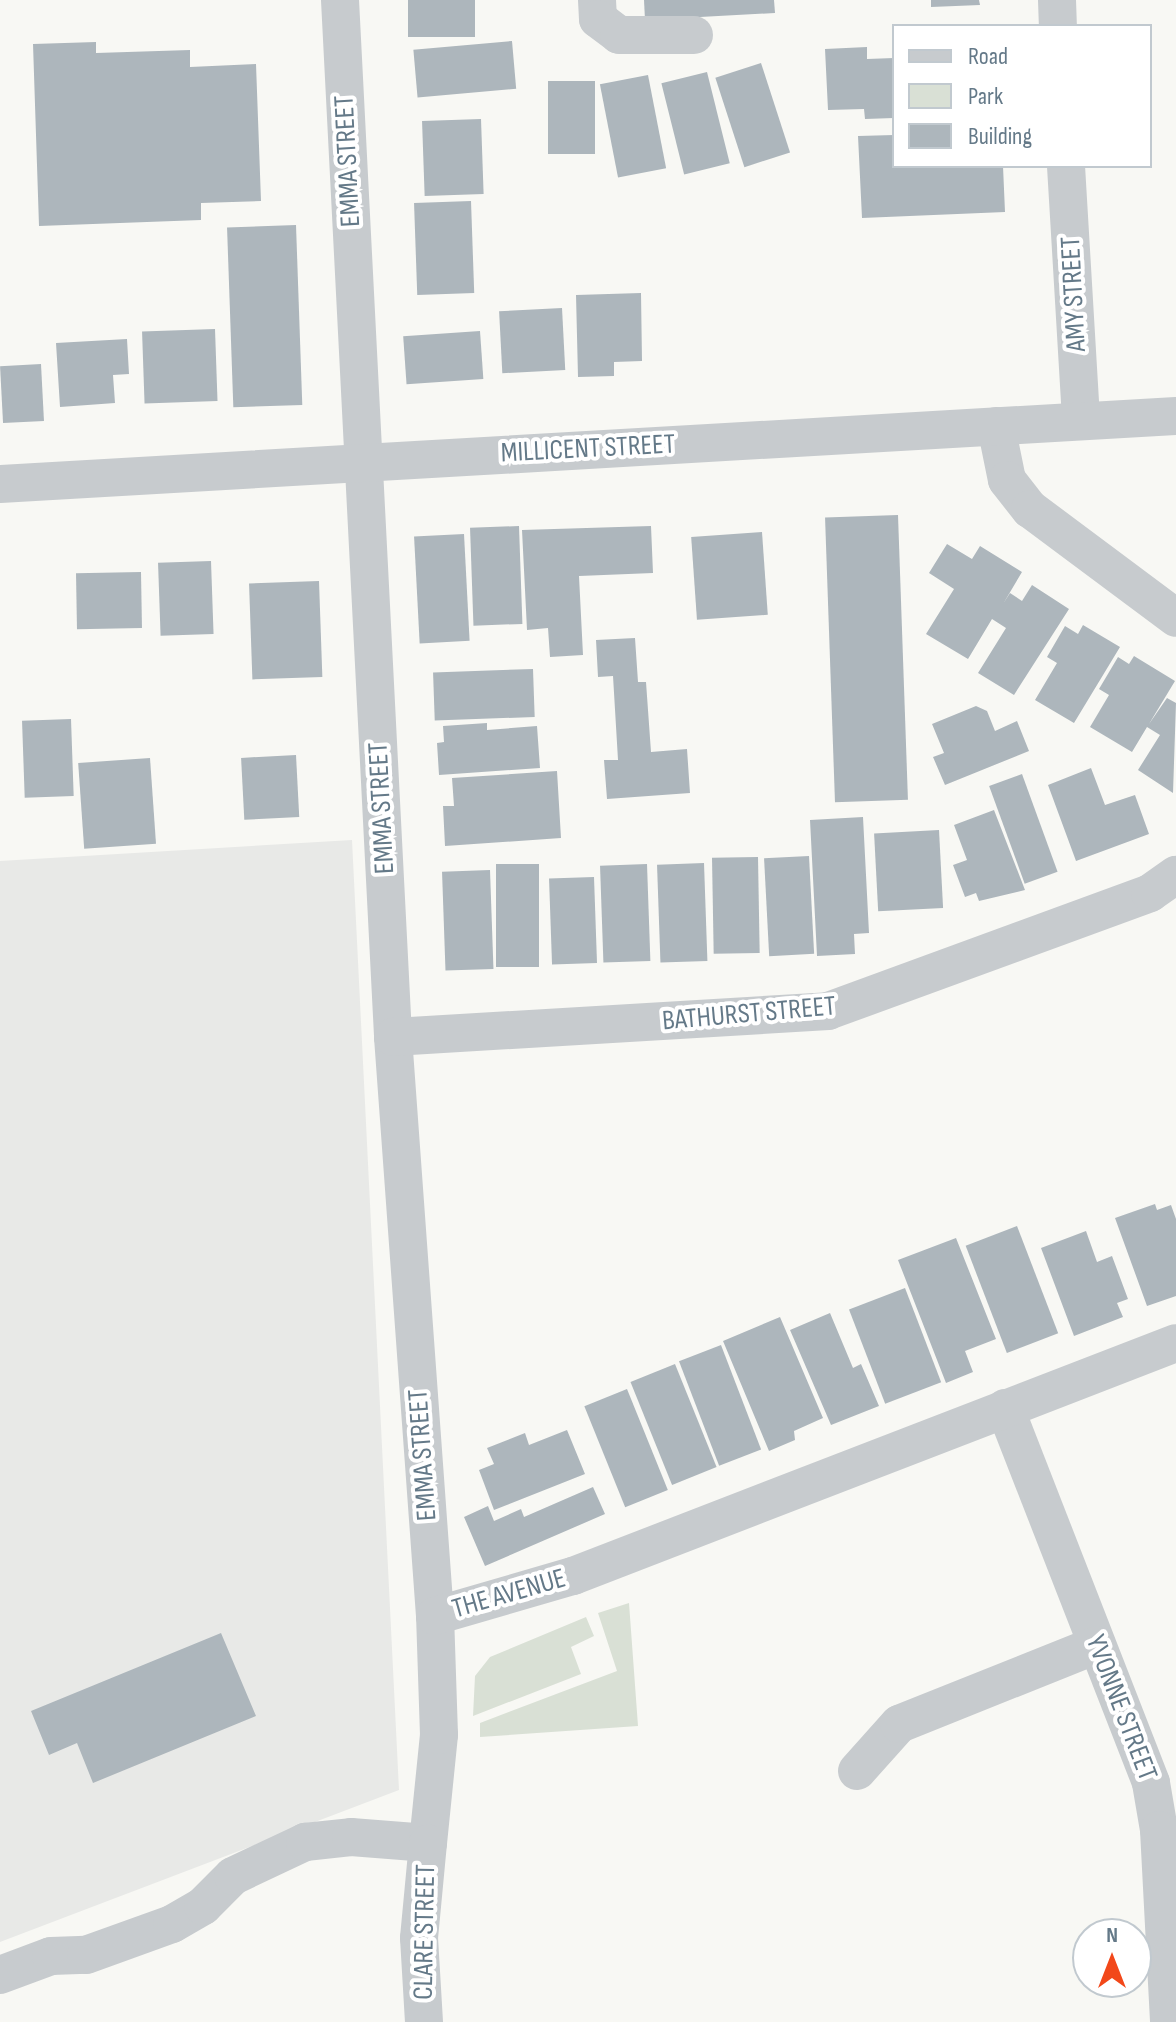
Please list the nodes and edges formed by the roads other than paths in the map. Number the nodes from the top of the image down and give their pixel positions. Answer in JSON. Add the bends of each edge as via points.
{"nodes":[{"id":1,"x":340,"y":0,"type":"edge"},
{"id":2,"x":597,"y":0,"type":"edge"},
{"id":3,"x":1057,"y":0,"type":"edge"},
{"id":4,"x":1058,"y":24,"type":"edge"},
{"id":5,"x":694,"y":35,"type":"dead end"},
{"id":6,"x":1066,"y":168,"type":"edge"},
{"id":7,"x":1176,"y":416,"type":"edge"},
{"id":8,"x":1081,"y":421,"type":"junction"},
{"id":9,"x":996,"y":426,"type":"junction"},
{"id":10,"x":364,"y":462,"type":"junction"},
{"id":11,"x":0,"y":484,"type":"edge"},
{"id":12,"x":1176,"y":618,"type":"edge"},
{"id":13,"x":1176,"y":875,"type":"edge"},
{"id":14,"x":393,"y":1037,"type":"junction"},
{"id":15,"x":1176,"y":1343,"type":"edge"},
{"id":16,"x":1005,"y":1408,"type":"junction"},
{"id":17,"x":435,"y":1616,"type":"junction"},
{"id":18,"x":1097,"y":1645,"type":"junction"},
{"id":19,"x":857,"y":1771,"type":"dead end"},
{"id":20,"x":428,"y":1843,"type":"junction"},
{"id":21,"x":0,"y":1975,"type":"edge"},
{"id":22,"x":424,"y":2022,"type":"edge"},
{"id":23,"x":1169,"y":2022,"type":"edge"}],
"edges":[{"from":1,"to":10,"type":"street","name":"EMMA STREET"},
{"from":2,"to":5,"type":"street","via":[[598,19],[619,35]]},
{"from":3,"to":4,"type":"street"},
{"from":6,"to":8,"type":"street","name":"AMY STREET"},
{"from":7,"to":8,"type":"street","name":"MILLICENT STREET"},
{"from":8,"to":9,"type":"street","name":"MILLICENT STREET"},
{"from":9,"to":10,"type":"street","name":"MILLICENT STREET"},
{"from":9,"to":12,"type":"street","via":[[1007,480],[1030,509]]},
{"from":10,"to":11,"type":"street","name":"MILLICENT STREET"},
{"from":10,"to":14,"type":"street","name":"EMMA STREET"},
{"from":13,"to":14,"type":"street","name":"BATHURST STREET","via":[[1150,893],[828,1011]]},
{"from":14,"to":17,"type":"street","name":"EMMA STREET"},
{"from":15,"to":16,"type":"street","name":"THE AVENUE"},
{"from":16,"to":17,"type":"street","name":"THE AVENUE","via":[[573,1576]]},
{"from":16,"to":18,"type":"street","name":"YVONNE STREET"},
{"from":17,"to":20,"type":"street","name":"THE AVENUE","via":[[439,1735]]},
{"from":18,"to":19,"type":"street","via":[[899,1724]]},
{"from":18,"to":23,"type":"street","name":"YVONNE STREET","via":[[1151,1783],[1159,1830]]},
{"from":20,"to":21,"type":"street","via":[[351,1837],[305,1842],[233,1876],[203,1906],[172,1924],[86,1955],[51,1956]]},
{"from":20,"to":22,"type":"street","name":"CLARE STREET","via":[[419,1938]]}]}
